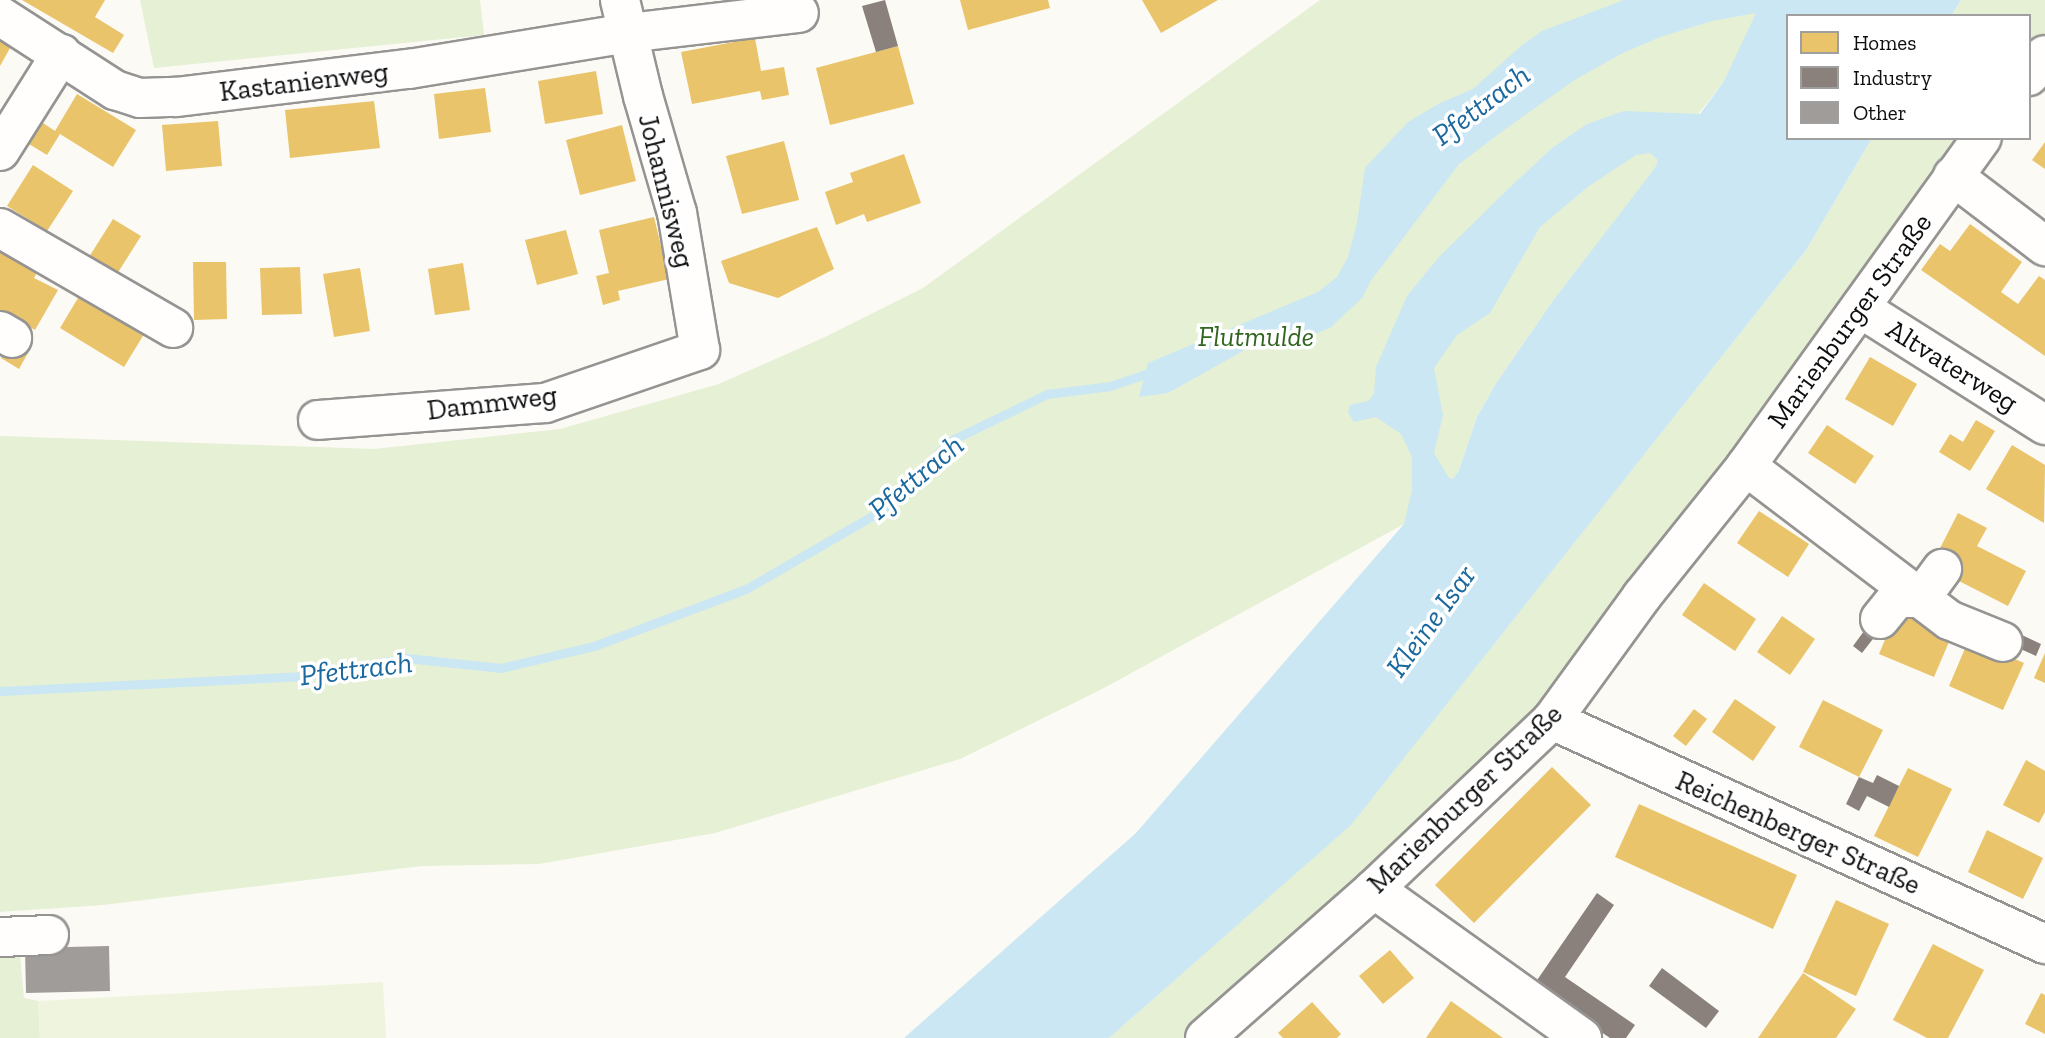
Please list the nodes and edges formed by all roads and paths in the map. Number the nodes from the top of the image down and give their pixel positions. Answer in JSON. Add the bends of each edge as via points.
{"nodes":[{"id":1,"x":799,"y":13,"type":"dead end"},
{"id":2,"x":0,"y":16,"type":"edge"},
{"id":3,"x":624,"y":17,"type":"edge"},
{"id":4,"x":61,"y":54,"type":"junction"},
{"id":5,"x":2045,"y":55,"type":"edge"},
{"id":6,"x":2031,"y":73,"type":"edge"},
{"id":7,"x":1980,"y":140,"type":"edge"},
{"id":8,"x":0,"y":150,"type":"edge"},
{"id":9,"x":1953,"y":176,"type":"junction"},
{"id":10,"x":0,"y":228,"type":"edge"},
{"id":11,"x":2045,"y":246,"type":"edge"},
{"id":12,"x":1860,"y":308,"type":"junction"},
{"id":13,"x":173,"y":328,"type":"dead end"},
{"id":14,"x":700,"y":350,"type":"joint"},
{"id":15,"x":318,"y":420,"type":"dead end"},
{"id":16,"x":2045,"y":425,"type":"edge"},
{"id":17,"x":1746,"y":466,"type":"junction"},
{"id":18,"x":1932,"y":584,"type":"junction"},
{"id":19,"x":1880,"y":619,"type":"dead end"},
{"id":20,"x":2003,"y":642,"type":"dead end"},
{"id":21,"x":1552,"y":720,"type":"junction"},
{"id":22,"x":1374,"y":889,"type":"junction"},
{"id":23,"x":49,"y":935,"type":"dead end"},
{"id":24,"x":0,"y":937,"type":"edge"},
{"id":25,"x":2045,"y":944,"type":"edge"},
{"id":26,"x":1205,"y":1038,"type":"edge"},
{"id":27,"x":1582,"y":1038,"type":"edge"}],
"edges":[{"from":1,"to":3,"type":"street"},
{"from":2,"to":4,"type":"street","name":"Kastanienweg"},
{"from":3,"to":4,"type":"street","name":"Kastanienweg","via":[[410,69],[176,97],[140,98],[115,90]]},
{"from":3,"to":14,"type":"street","name":"Johannisweg","via":[[677,213]]},
{"from":4,"to":8,"type":"street"},
{"from":5,"to":6,"type":"street"},
{"from":7,"to":9,"type":"street","name":"Marienburger Straße"},
{"from":9,"to":11,"type":"street"},
{"from":9,"to":12,"type":"street","name":"Marienburger Straße"},
{"from":10,"to":13,"type":"street"},
{"from":12,"to":16,"type":"street","name":"Altvaterweg"},
{"from":12,"to":17,"type":"street","name":"Marienburger Straße"},
{"from":14,"to":15,"type":"street","name":"Dammweg","via":[[545,402]]},
{"from":17,"to":18,"type":"street"},
{"from":17,"to":21,"type":"street","name":"Marienburger Straße","via":[[1642,596]]},
{"from":18,"to":19,"type":"street","via":[[1897,598]]},
{"from":18,"to":20,"type":"street","via":[[1948,620]]},
{"from":21,"to":22,"type":"street","name":"Marienburger Straße"},
{"from":21,"to":25,"type":"street","name":"Reichenberger Straße"},
{"from":22,"to":26,"type":"street","name":"Marienburger Straße"},
{"from":22,"to":27,"type":"street"},
{"from":23,"to":24,"type":"street"}]}
